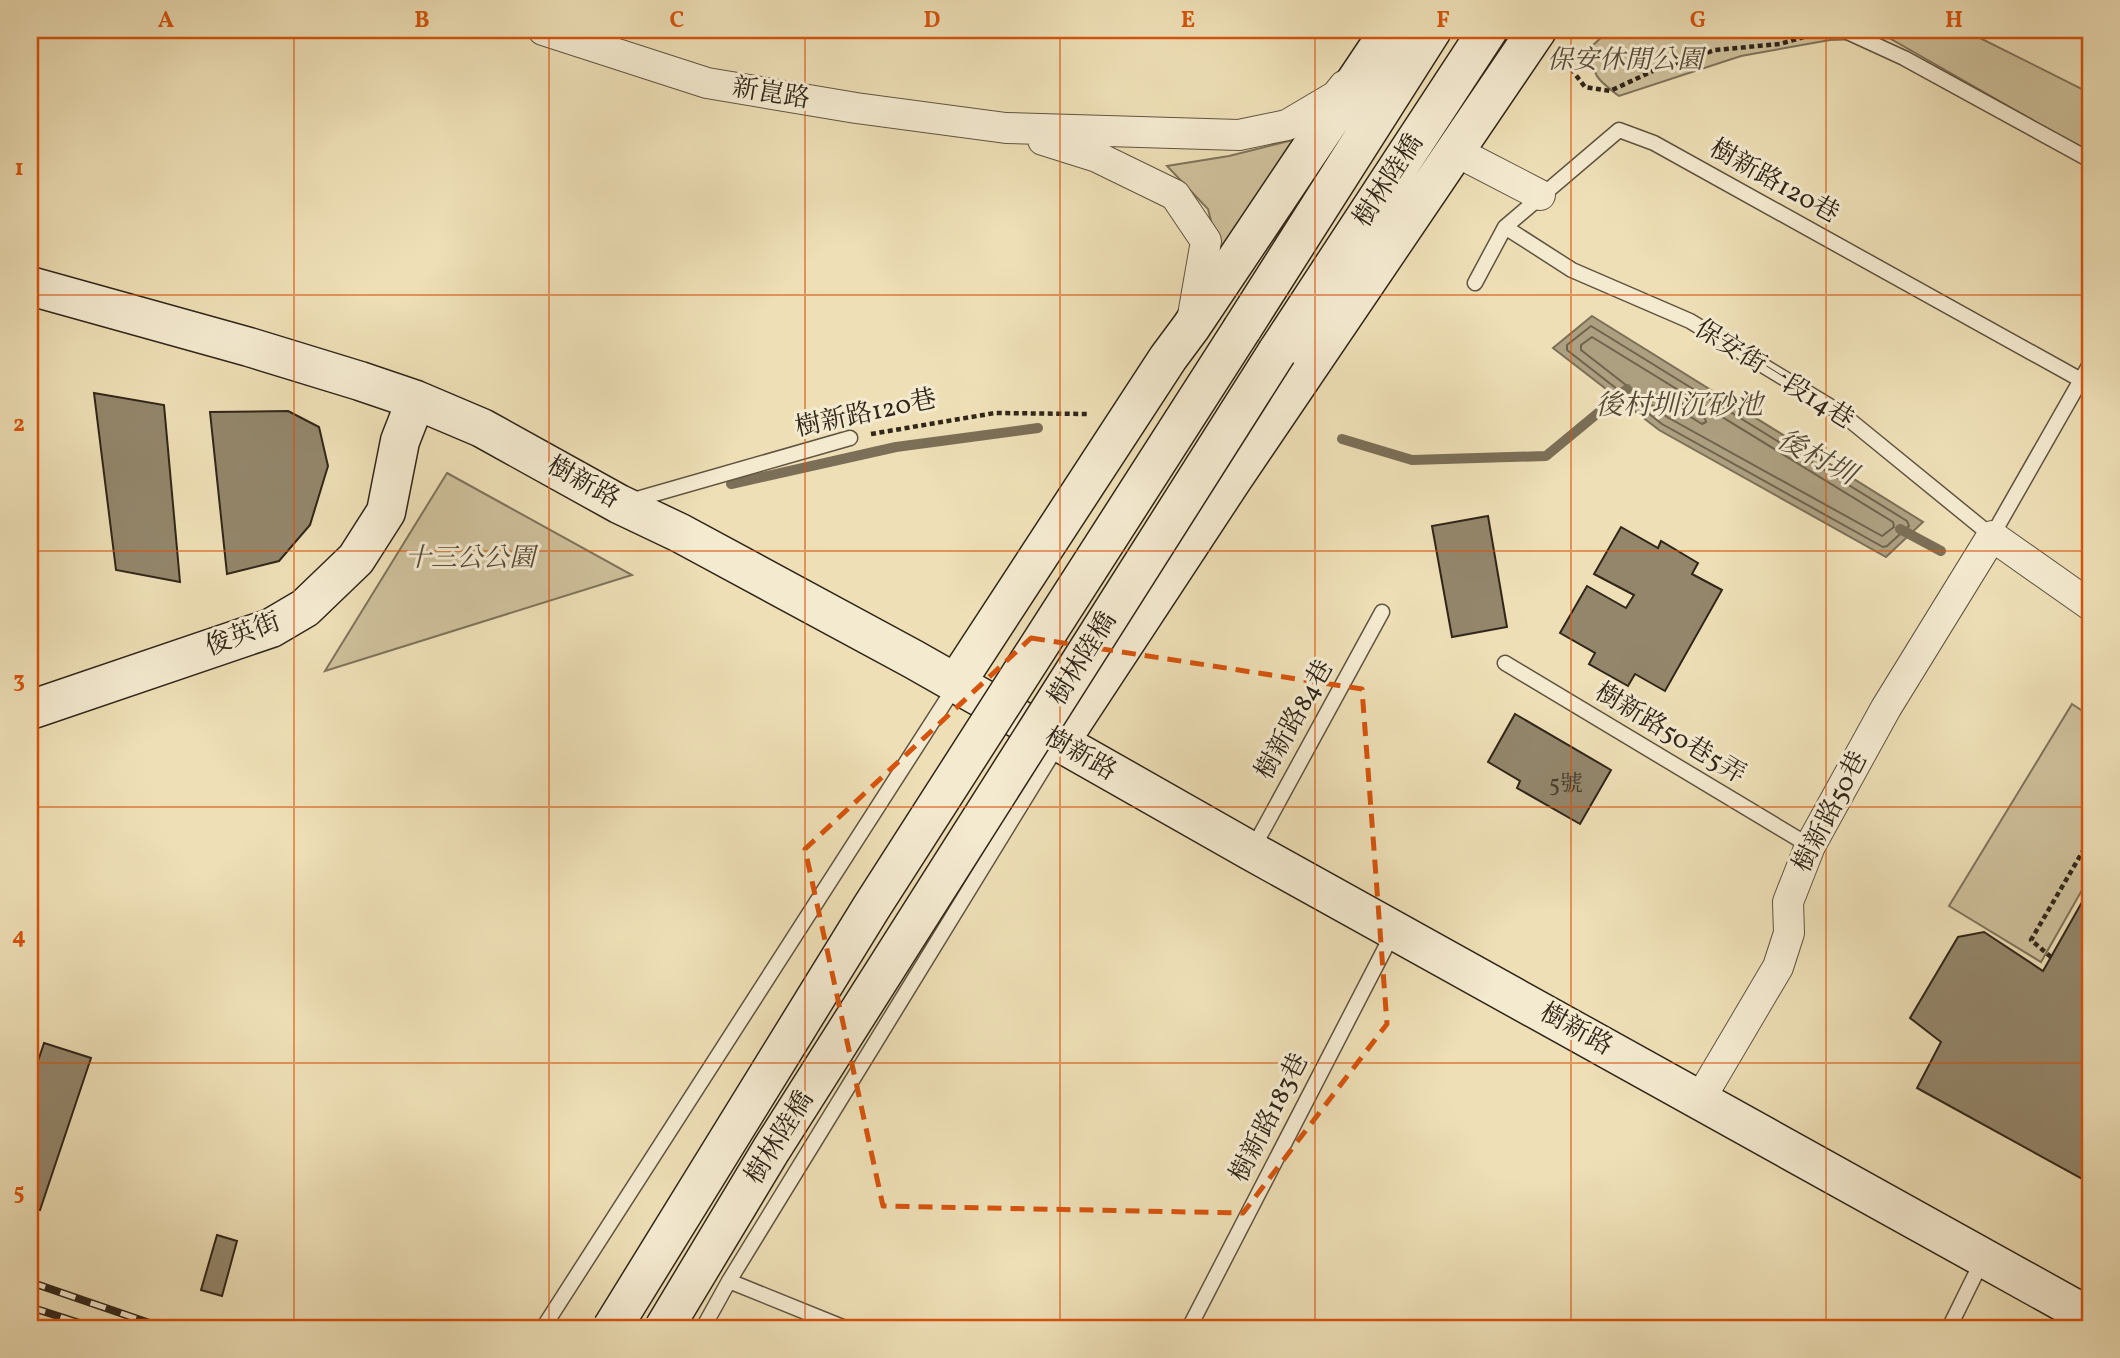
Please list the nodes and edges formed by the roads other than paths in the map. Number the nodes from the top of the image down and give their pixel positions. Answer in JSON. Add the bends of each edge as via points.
{"nodes":[{"id":1,"x":543,"y":30,"type":"edge"},
{"id":2,"x":1432,"y":30,"type":"edge"},
{"id":3,"x":1488,"y":30,"type":"edge"},
{"id":4,"x":1537,"y":30,"type":"edge"},
{"id":5,"x":1843,"y":30,"type":"edge"},
{"id":6,"x":1385,"y":36,"type":"edge"},
{"id":7,"x":1006,"y":128,"type":"junction"},
{"id":8,"x":1455,"y":151,"type":"junction"},
{"id":9,"x":2090,"y":160,"type":"edge"},
{"id":10,"x":1540,"y":195,"type":"junction"},
{"id":11,"x":1505,"y":227,"type":"junction"},
{"id":12,"x":1475,"y":283,"type":"dead end"},
{"id":13,"x":30,"y":286,"type":"edge"},
{"id":14,"x":1191,"y":327,"type":"junction"},
{"id":15,"x":2090,"y":364,"type":"edge"},
{"id":16,"x":2086,"y":383,"type":"edge"},
{"id":17,"x":416,"y":400,"type":"junction"},
{"id":18,"x":850,"y":438,"type":"road end"},
{"id":19,"x":619,"y":504,"type":"junction"},
{"id":20,"x":1992,"y":536,"type":"junction"},
{"id":21,"x":2090,"y":605,"type":"edge"},
{"id":22,"x":1382,"y":612,"type":"dead end"},
{"id":23,"x":1506,"y":663,"type":"dead end"},
{"id":24,"x":956,"y":683,"type":"junction"},
{"id":25,"x":30,"y":710,"type":"edge"},
{"id":26,"x":1059,"y":743,"type":"junction"},
{"id":27,"x":1810,"y":846,"type":"junction"},
{"id":28,"x":1251,"y":851,"type":"junction"},
{"id":29,"x":1394,"y":931,"type":"junction"},
{"id":30,"x":1700,"y":1100,"type":"junction"},
{"id":31,"x":1983,"y":1259,"type":"junction"},
{"id":32,"x":729,"y":1281,"type":"junction"},
{"id":33,"x":2090,"y":1317,"type":"edge"},
{"id":34,"x":544,"y":1328,"type":"edge"},
{"id":35,"x":612,"y":1328,"type":"edge"},
{"id":36,"x":664,"y":1328,"type":"edge"},
{"id":37,"x":703,"y":1328,"type":"edge"},
{"id":38,"x":845,"y":1328,"type":"edge"},
{"id":39,"x":1189,"y":1328,"type":"edge"},
{"id":40,"x":1949,"y":1328,"type":"edge"}],
"edges":[{"from":1,"to":7,"type":"street","name":"新崑路","via":[[707,83]]},
{"from":2,"to":35,"type":"main road","name":"樹林陸橋","bridge":true,"via":[[872,908]]},
{"from":3,"to":36,"type":"main road","name":"樹林陸橋","bridge":true,"via":[[771,1150]]},
{"from":4,"to":8,"type":"main road"},
{"from":5,"to":9,"type":"lane","via":[[1904,58]]},
{"from":6,"to":7,"type":"street","name":"新崑路","via":[[1336,96],[1287,125],[1239,135]]},
{"from":6,"to":14,"type":"main road"},
{"from":7,"to":14,"type":"street","name":"新崑路","via":[[1097,157],[1175,195],[1206,242]]},
{"from":8,"to":10,"type":"street"},
{"from":8,"to":26,"type":"main road"},
{"from":10,"to":11,"type":"lane","name":"樹新路120巷"},
{"from":10,"to":16,"type":"lane","name":"樹新路120巷","via":[[1619,130],[1666,149]]},
{"from":11,"to":12,"type":"lane","name":"樹新路120巷"},
{"from":11,"to":20,"type":"lane","name":"保安街一段14巷","via":[[1572,270],[1690,321],[1841,413]]},
{"from":13,"to":17,"type":"main road","name":"樹新路","via":[[249,347]]},
{"from":14,"to":24,"type":"main road"},
{"from":15,"to":16,"type":"lane"},
{"from":16,"to":20,"type":"lane"},
{"from":17,"to":19,"type":"main road","name":"樹新路","via":[[482,428]]},
{"from":17,"to":25,"type":"main road","name":"俊英街","via":[[400,441],[386,512],[356,559],[305,608],[271,628]]},
{"from":18,"to":19,"type":"lane","name":"樹新路120巷"},
{"from":19,"to":24,"type":"main road","name":"樹新路"},
{"from":20,"to":21,"type":"street","name":"保安街一段14巷"},
{"from":20,"to":27,"type":"street","name":"樹新路50巷","via":[[1886,708]]},
{"from":22,"to":28,"type":"lane","name":"樹新路84巷"},
{"from":23,"to":27,"type":"lane","name":"樹新路50巷5弄"},
{"from":24,"to":26,"type":"main road","name":"樹新路"},
{"from":24,"to":34,"type":"lane"},
{"from":26,"to":28,"type":"main road","name":"樹新路"},
{"from":26,"to":32,"type":"lane"},
{"from":27,"to":30,"type":"street","name":"樹新路50巷","via":[[1788,902],[1789,933],[1778,967]]},
{"from":28,"to":29,"type":"main road","name":"樹新路"},
{"from":29,"to":30,"type":"main road","name":"樹新路"},
{"from":29,"to":39,"type":"lane","name":"樹新路183巷"},
{"from":30,"to":31,"type":"main road","name":"樹新路"},
{"from":31,"to":33,"type":"main road","name":"樹新路"},
{"from":31,"to":40,"type":"lane"},
{"from":32,"to":37,"type":"lane"},
{"from":32,"to":38,"type":"lane"}]}
